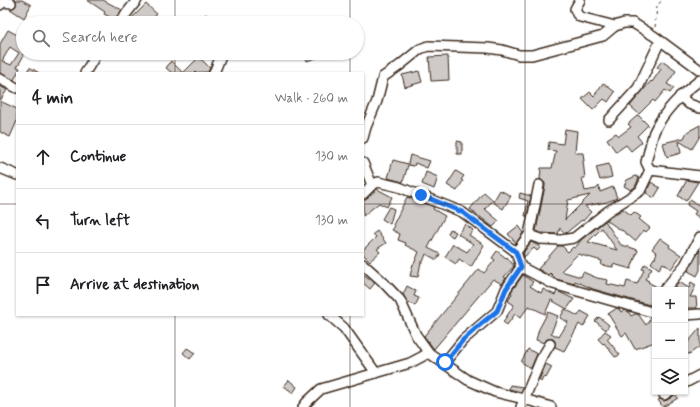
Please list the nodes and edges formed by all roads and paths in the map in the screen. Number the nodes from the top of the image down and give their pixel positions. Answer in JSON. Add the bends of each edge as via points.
{"nodes":[{"id":1,"x":137,"y":0,"type":"edge"},
{"id":2,"x":580,"y":0,"type":"edge"},
{"id":3,"x":662,"y":0,"type":"edge"},
{"id":4,"x":11,"y":3,"type":"dead end"},
{"id":5,"x":0,"y":5,"type":"edge"},
{"id":6,"x":124,"y":16,"type":"edge"},
{"id":7,"x":615,"y":26,"type":"junction"},
{"id":8,"x":657,"y":39,"type":"junction"},
{"id":9,"x":93,"y":60,"type":"edge"},
{"id":10,"x":219,"y":60,"type":"edge"},
{"id":11,"x":700,"y":70,"type":"edge"},
{"id":12,"x":86,"y":72,"type":"edge"},
{"id":13,"x":214,"y":72,"type":"edge"},
{"id":14,"x":0,"y":79,"type":"edge"},
{"id":15,"x":700,"y":80,"type":"edge"},
{"id":16,"x":16,"y":87,"type":"edge"},
{"id":17,"x":680,"y":96,"type":"junction"},
{"id":18,"x":700,"y":108,"type":"edge"},
{"id":19,"x":609,"y":120,"type":"dead end"},
{"id":20,"x":364,"y":134,"type":"edge"},
{"id":21,"x":364,"y":165,"type":"edge"},
{"id":22,"x":0,"y":168,"type":"edge"},
{"id":23,"x":650,"y":170,"type":"junction"},
{"id":24,"x":16,"y":175,"type":"edge"},
{"id":25,"x":700,"y":176,"type":"edge"},
{"id":26,"x":372,"y":185,"type":"junction"},
{"id":27,"x":539,"y":185,"type":"dead end"},
{"id":28,"x":364,"y":193,"type":"edge"},
{"id":29,"x":530,"y":236,"type":"junction"},
{"id":30,"x":700,"y":237,"type":"edge"},
{"id":31,"x":516,"y":252,"type":"junction"},
{"id":32,"x":364,"y":265,"type":"edge"},
{"id":33,"x":521,"y":267,"type":"junction"},
{"id":34,"x":667,"y":287,"type":"edge"},
{"id":35,"x":652,"y":310,"type":"edge"},
{"id":36,"x":700,"y":314,"type":"edge"},
{"id":37,"x":688,"y":315,"type":"edge"},
{"id":38,"x":330,"y":316,"type":"edge"},
{"id":39,"x":550,"y":344,"type":"dead end"},
{"id":40,"x":429,"y":353,"type":"junction"},
{"id":41,"x":445,"y":362,"type":"junction"},
{"id":42,"x":376,"y":373,"type":"junction"},
{"id":43,"x":700,"y":375,"type":"edge"},
{"id":44,"x":688,"y":381,"type":"edge"},
{"id":45,"x":522,"y":403,"type":"edge"},
{"id":46,"x":303,"y":407,"type":"edge"},
{"id":47,"x":551,"y":407,"type":"edge"}],
"edges":[{"from":1,"to":6,"type":"street"},
{"from":2,"to":7,"type":"street","via":[[575,9],[580,17]]},
{"from":3,"to":8,"type":"path","via":[[657,6]]},
{"from":4,"to":5,"type":"street","via":[[4,2]]},
{"from":7,"to":8,"type":"street","via":[[633,23]]},
{"from":7,"to":20,"type":"street","via":[[602,36],[532,55],[519,55],[488,48],[424,47],[384,77]]},
{"from":8,"to":11,"type":"street"},
{"from":8,"to":19,"type":"street","via":[[638,88]]},
{"from":9,"to":12,"type":"street"},
{"from":10,"to":13,"type":"street"},
{"from":14,"to":16,"type":"street"},
{"from":15,"to":17,"type":"street"},
{"from":17,"to":18,"type":"street","via":[[689,104]]},
{"from":17,"to":23,"type":"street","via":[[654,132],[646,162]]},
{"from":21,"to":26,"type":"street"},
{"from":22,"to":24,"type":"street"},
{"from":23,"to":25,"type":"street"},
{"from":23,"to":29,"type":"street","via":[[640,191],[608,211],[574,238],[561,240]]},
{"from":26,"to":28,"type":"street"},
{"from":26,"to":31,"type":"street","via":[[378,182],[399,187],[462,212]]},
{"from":27,"to":29,"type":"street"},
{"from":29,"to":31,"type":"street"},
{"from":30,"to":34,"type":"street","via":[[685,266]]},
{"from":31,"to":33,"type":"street"},
{"from":32,"to":40,"type":"street","via":[[400,300],[416,335]]},
{"from":33,"to":35,"type":"street","via":[[553,284]]},
{"from":33,"to":41,"type":"street","via":[[506,289],[497,311],[463,340]]},
{"from":36,"to":37,"type":"street"},
{"from":38,"to":42,"type":"street","via":[[344,328]]},
{"from":39,"to":45,"type":"street"},
{"from":40,"to":41,"type":"street"},
{"from":40,"to":42,"type":"street","via":[[410,363]]},
{"from":41,"to":45,"type":"street","via":[[468,380]]},
{"from":42,"to":46,"type":"street","via":[[321,389]]},
{"from":43,"to":44,"type":"street"},
{"from":45,"to":47,"type":"street"}]}
